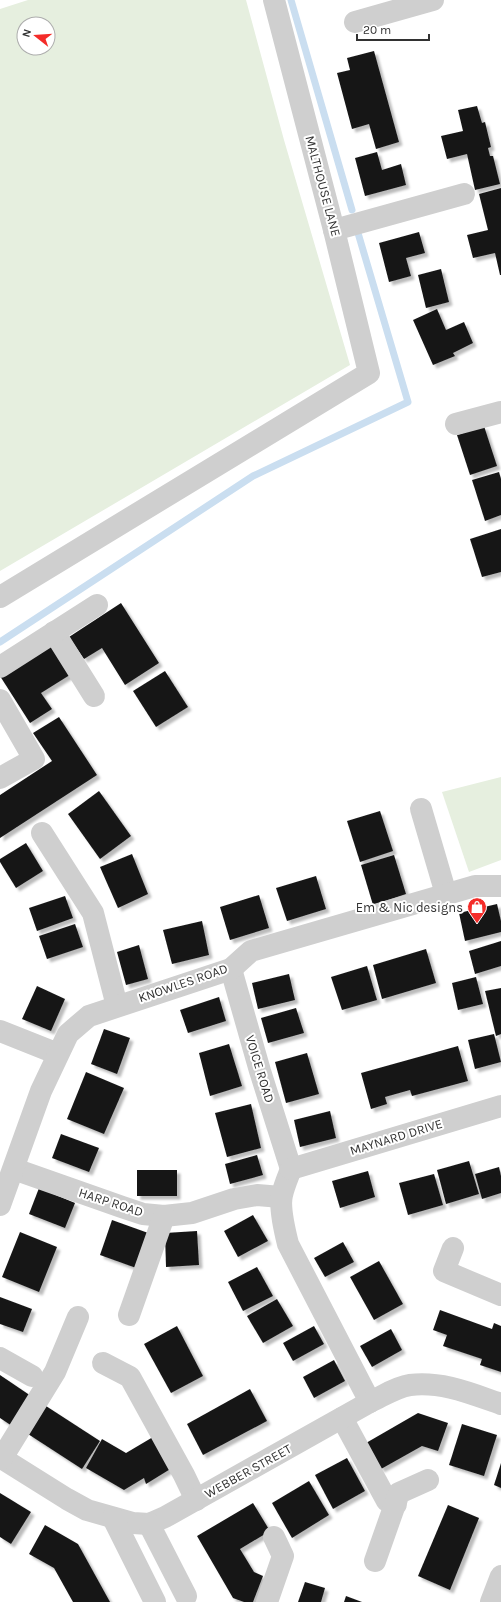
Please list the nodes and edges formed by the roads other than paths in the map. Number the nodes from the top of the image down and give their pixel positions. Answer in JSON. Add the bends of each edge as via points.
{"nodes":[{"id":1,"x":274,"y":0,"type":"edge"},
{"id":2,"x":434,"y":0,"type":"edge"},
{"id":3,"x":355,"y":22,"type":"dead end"},
{"id":4,"x":464,"y":194,"type":"dead end"},
{"id":5,"x":334,"y":230,"type":"junction"},
{"id":6,"x":501,"y":412,"type":"edge"},
{"id":7,"x":456,"y":424,"type":"dead end"},
{"id":8,"x":0,"y":597,"type":"edge"},
{"id":9,"x":97,"y":605,"type":"dead end"},
{"id":10,"x":54,"y":632,"type":"junction"},
{"id":11,"x":0,"y":667,"type":"edge"},
{"id":12,"x":94,"y":696,"type":"dead end"},
{"id":13,"x":0,"y":700,"type":"edge"},
{"id":14,"x":0,"y":778,"type":"edge"},
{"id":15,"x":421,"y":809,"type":"dead end"},
{"id":16,"x":42,"y":833,"type":"dead end"},
{"id":17,"x":501,"y":886,"type":"edge"},
{"id":18,"x":446,"y":894,"type":"junction"},
{"id":19,"x":231,"y":969,"type":"junction"},
{"id":20,"x":117,"y":1006,"type":"junction"},
{"id":21,"x":0,"y":1031,"type":"edge"},
{"id":22,"x":58,"y":1054,"type":"junction"},
{"id":23,"x":501,"y":1106,"type":"edge"},
{"id":24,"x":14,"y":1169,"type":"junction"},
{"id":25,"x":292,"y":1169,"type":"junction"},
{"id":26,"x":281,"y":1197,"type":"junction"},
{"id":27,"x":0,"y":1205,"type":"edge"},
{"id":28,"x":164,"y":1216,"type":"junction"},
{"id":29,"x":453,"y":1248,"type":"dead end"},
{"id":30,"x":501,"y":1295,"type":"edge"},
{"id":31,"x":130,"y":1315,"type":"dead end"},
{"id":32,"x":78,"y":1317,"type":"dead end"},
{"id":33,"x":0,"y":1358,"type":"edge"},
{"id":34,"x":103,"y":1363,"type":"dead end"},
{"id":35,"x":32,"y":1376,"type":"dead end"},
{"id":36,"x":370,"y":1402,"type":"junction"},
{"id":37,"x":501,"y":1404,"type":"edge"},
{"id":38,"x":342,"y":1418,"type":"junction"},
{"id":39,"x":1,"y":1457,"type":"edge"},
{"id":40,"x":428,"y":1480,"type":"dead end"},
{"id":41,"x":196,"y":1500,"type":"junction"},
{"id":42,"x":396,"y":1504,"type":"junction"},
{"id":43,"x":113,"y":1518,"type":"junction"},
{"id":44,"x":149,"y":1524,"type":"junction"},
{"id":45,"x":274,"y":1537,"type":"dead end"},
{"id":46,"x":374,"y":1561,"type":"dead end"},
{"id":47,"x":501,"y":1576,"type":"edge"},
{"id":48,"x":187,"y":1600,"type":"edge"},
{"id":49,"x":155,"y":1602,"type":"edge"},
{"id":50,"x":267,"y":1602,"type":"edge"},
{"id":51,"x":490,"y":1602,"type":"edge"}],
"edges":[{"from":1,"to":5,"type":"street","name":"MALTHOUSE LANE"},
{"from":2,"to":3,"type":"street"},
{"from":4,"to":5,"type":"street"},
{"from":5,"to":8,"type":"street","name":"MALTHOUSE LANE","via":[[369,373]]},
{"from":6,"to":7,"type":"street"},
{"from":9,"to":10,"type":"street"},
{"from":10,"to":11,"type":"street"},
{"from":10,"to":12,"type":"street"},
{"from":13,"to":14,"type":"street","via":[[34,759]]},
{"from":15,"to":18,"type":"street"},
{"from":16,"to":20,"type":"street","via":[[93,913]]},
{"from":17,"to":18,"type":"street","name":"KNOWLES ROAD","via":[[475,886]]},
{"from":18,"to":19,"type":"street","name":"KNOWLES ROAD","via":[[251,951]]},
{"from":19,"to":20,"type":"street","name":"KNOWLES ROAD"},
{"from":19,"to":25,"type":"street","name":"VOICE ROAD","via":[[260,1071]]},
{"from":20,"to":22,"type":"street","name":"KNOWLES ROAD","via":[[89,1016],[68,1034]]},
{"from":21,"to":22,"type":"street"},
{"from":22,"to":24,"type":"street","name":"KNOWLES ROAD","via":[[41,1091]]},
{"from":23,"to":25,"type":"street","name":"MAYNARD DRIVE"},
{"from":24,"to":27,"type":"street","name":"KNOWLES ROAD"},
{"from":24,"to":28,"type":"street","name":"HARP ROAD","via":[[143,1214]]},
{"from":25,"to":26,"type":"street"},
{"from":26,"to":28,"type":"street","name":"HARP ROAD","via":[[257,1195],[192,1213]]},
{"from":26,"to":36,"type":"street","via":[[288,1244]]},
{"from":28,"to":31,"type":"street"},
{"from":29,"to":30,"type":"street","via":[[444,1271]]},
{"from":32,"to":39,"type":"street","via":[[55,1372]]},
{"from":33,"to":35,"type":"street"},
{"from":34,"to":41,"type":"street","via":[[130,1377]]},
{"from":36,"to":37,"type":"street","name":"WEBBER STREET","via":[[409,1385],[435,1384]]},
{"from":36,"to":38,"type":"street","name":"WEBBER STREET"},
{"from":38,"to":41,"type":"street","name":"WEBBER STREET"},
{"from":38,"to":42,"type":"street","via":[[388,1501]]},
{"from":39,"to":43,"type":"street","via":[[87,1510]]},
{"from":40,"to":42,"type":"street","via":[[399,1493]]},
{"from":41,"to":44,"type":"street","name":"WEBBER STREET"},
{"from":42,"to":46,"type":"street"},
{"from":43,"to":44,"type":"street"},
{"from":43,"to":49,"type":"street"},
{"from":44,"to":48,"type":"street"},
{"from":45,"to":50,"type":"street","via":[[283,1556]]},
{"from":47,"to":51,"type":"street"}]}
